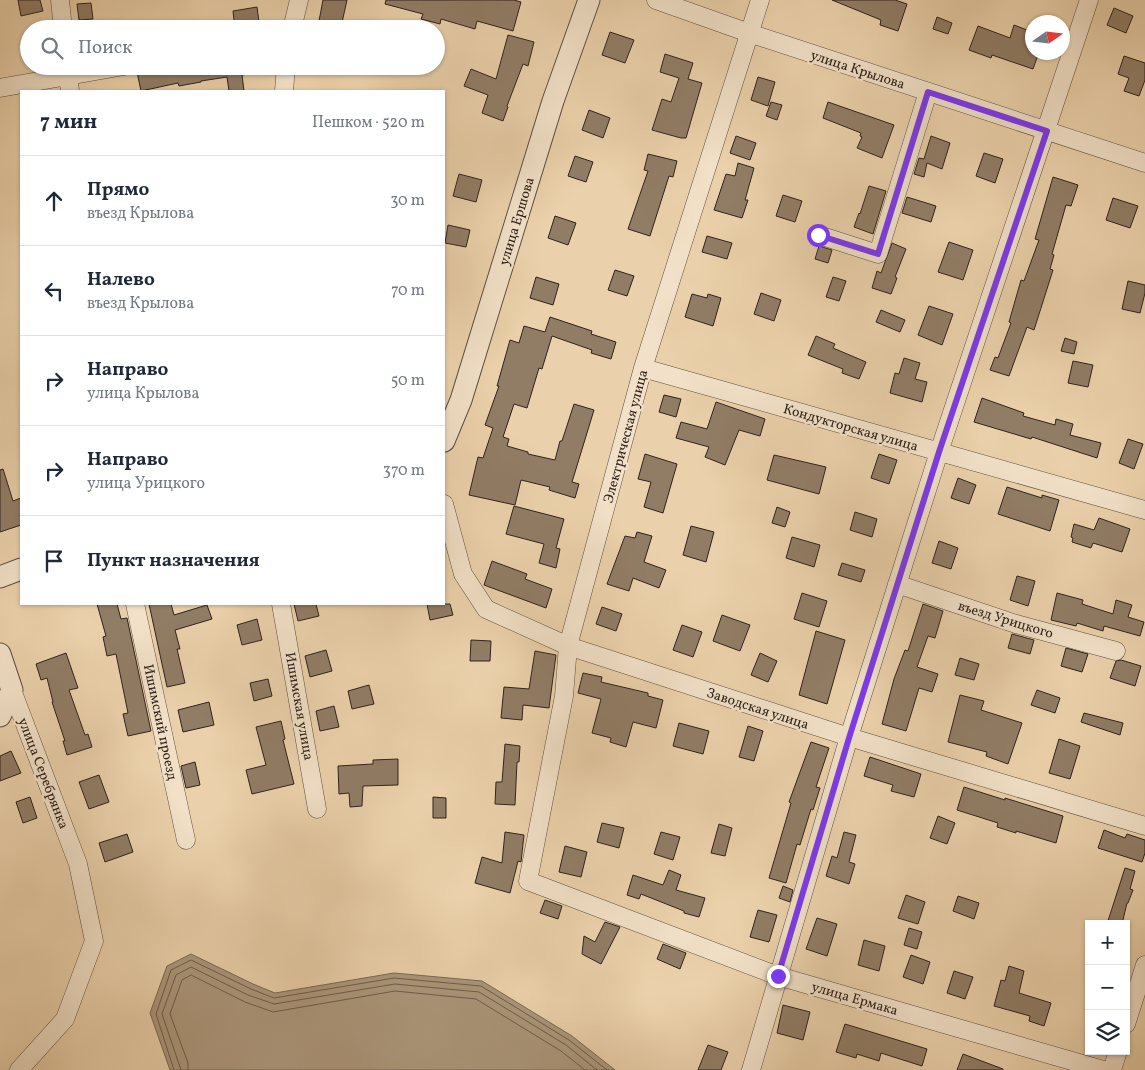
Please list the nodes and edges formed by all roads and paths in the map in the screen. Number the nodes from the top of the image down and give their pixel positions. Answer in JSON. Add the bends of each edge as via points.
{"nodes":[{"id":1,"x":60,"y":0,"type":"edge"},
{"id":2,"x":299,"y":0,"type":"edge"},
{"id":3,"x":590,"y":0,"type":"edge"},
{"id":4,"x":656,"y":0,"type":"edge"},
{"id":5,"x":760,"y":0,"type":"edge"},
{"id":6,"x":1089,"y":0,"type":"edge"},
{"id":7,"x":62,"y":20,"type":"edge"},
{"id":8,"x":294,"y":20,"type":"edge"},
{"id":9,"x":749,"y":33,"type":"junction"},
{"id":10,"x":82,"y":75,"type":"edge"},
{"id":11,"x":285,"y":75,"type":"edge"},
{"id":12,"x":68,"y":78,"type":"edge"},
{"id":13,"x":0,"y":88,"type":"edge"},
{"id":14,"x":284,"y":90,"type":"edge"},
{"id":15,"x":928,"y":92,"type":"junction"},
{"id":16,"x":1047,"y":131,"type":"junction"},
{"id":17,"x":1145,"y":163,"type":"edge"},
{"id":18,"x":818,"y":235,"type":"dead end"},
{"id":19,"x":643,"y":368,"type":"junction"},
{"id":20,"x":445,"y":439,"type":"edge"},
{"id":21,"x":939,"y":452,"type":"junction"},
{"id":22,"x":445,"y":508,"type":"edge"},
{"id":23,"x":1145,"y":510,"type":"edge"},
{"id":24,"x":20,"y":570,"type":"edge"},
{"id":25,"x":0,"y":577,"type":"edge"},
{"id":26,"x":897,"y":584,"type":"junction"},
{"id":27,"x":135,"y":605,"type":"edge"},
{"id":28,"x":281,"y":605,"type":"edge"},
{"id":29,"x":568,"y":646,"type":"junction"},
{"id":30,"x":1116,"y":651,"type":"dead end"},
{"id":31,"x":0,"y":654,"type":"edge"},
{"id":32,"x":12,"y":690,"type":"junction"},
{"id":33,"x":0,"y":716,"type":"edge"},
{"id":34,"x":849,"y":738,"type":"junction"},
{"id":35,"x":317,"y":809,"type":"dead end"},
{"id":36,"x":1145,"y":826,"type":"edge"},
{"id":37,"x":186,"y":840,"type":"dead end"},
{"id":38,"x":528,"y":881,"type":"joint"},
{"id":39,"x":1145,"y":965,"type":"edge"},
{"id":40,"x":778,"y":976,"type":"junction"},
{"id":41,"x":1130,"y":1012,"type":"edge"},
{"id":42,"x":1117,"y":1055,"type":"edge"},
{"id":43,"x":19,"y":1070,"type":"edge"},
{"id":44,"x":751,"y":1070,"type":"edge"},
{"id":45,"x":1104,"y":1070,"type":"edge"},
{"id":46,"x":1112,"y":1070,"type":"edge"}],
"edges":[{"from":1,"to":7,"type":"street"},
{"from":2,"to":8,"type":"street"},
{"from":3,"to":20,"type":"street","name":"улица Ершова","via":[[553,101],[461,400]]},
{"from":4,"to":9,"type":"street","name":"улица Крылова"},
{"from":5,"to":9,"type":"street","name":"Электрическая улица"},
{"from":6,"to":16,"type":"street"},
{"from":9,"to":15,"type":"street","name":"улица Крылова"},
{"from":9,"to":19,"type":"street","name":"Электрическая улица"},
{"from":10,"to":12,"type":"street"},
{"from":11,"to":14,"type":"street"},
{"from":12,"to":13,"type":"street"},
{"from":15,"to":16,"type":"street","name":"улица Крылова"},
{"from":15,"to":18,"type":"street","via":[[878,254]]},
{"from":16,"to":17,"type":"street","name":"улица Крылова"},
{"from":16,"to":21,"type":"street"},
{"from":19,"to":21,"type":"street","name":"Кондукторская улица"},
{"from":19,"to":29,"type":"street","name":"Электрическая улица"},
{"from":21,"to":23,"type":"street","name":"Кондукторская улица"},
{"from":21,"to":26,"type":"street"},
{"from":22,"to":29,"type":"street","name":"Заводская улица","via":[[463,574],[486,609]]},
{"from":24,"to":25,"type":"street"},
{"from":26,"to":30,"type":"street","name":"въезд Урицкого","via":[[1016,624]]},
{"from":26,"to":34,"type":"street"},
{"from":27,"to":37,"type":"street","name":"Ишимский проезд"},
{"from":28,"to":35,"type":"street","name":"Ишимская улица"},
{"from":29,"to":34,"type":"street","name":"Заводская улица"},
{"from":29,"to":38,"type":"street","name":"Электрическая улица","via":[[564,696]]},
{"from":31,"to":32,"type":"street","name":"улица Серебрянка"},
{"from":32,"to":33,"type":"street"},
{"from":32,"to":43,"type":"street","name":"улица Серебрянка","via":[[78,864],[94,941],[64,1019]]},
{"from":34,"to":36,"type":"street","name":"Заводская улица"},
{"from":34,"to":40,"type":"street"},
{"from":38,"to":40,"type":"street","name":"улица Ермака"},
{"from":39,"to":41,"type":"street"},
{"from":40,"to":44,"type":"street"},
{"from":40,"to":45,"type":"street","name":"улица Ермака"},
{"from":42,"to":46,"type":"street"}]}
